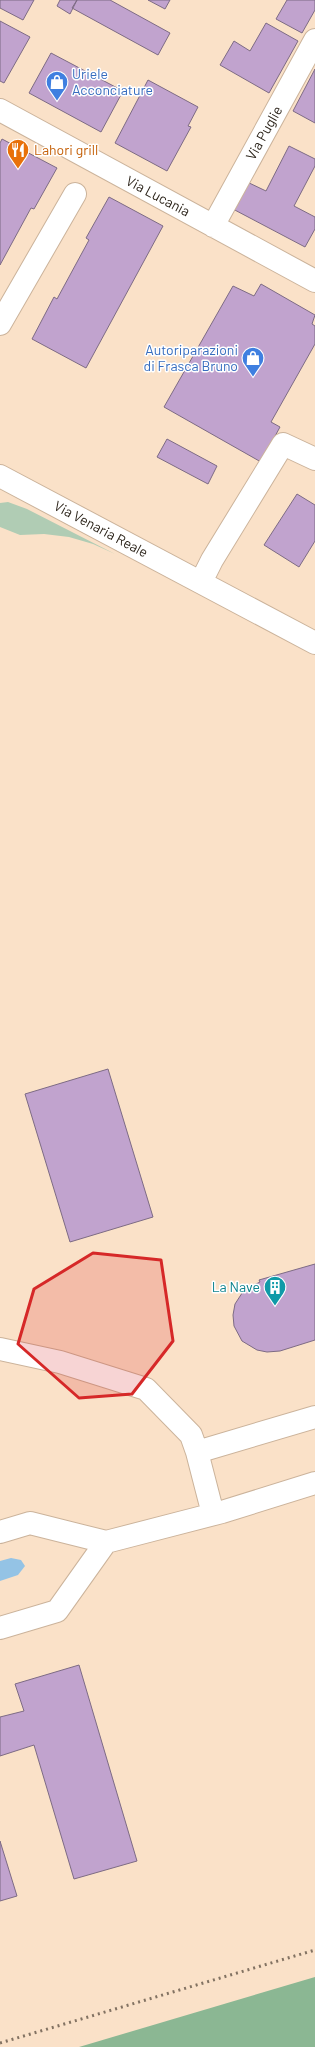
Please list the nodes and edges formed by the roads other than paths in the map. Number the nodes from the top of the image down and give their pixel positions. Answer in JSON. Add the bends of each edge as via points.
{"nodes":[{"id":1,"x":315,"y":40,"type":"edge"},
{"id":2,"x":0,"y":110,"type":"edge"},
{"id":3,"x":75,"y":194,"type":"dead end"},
{"id":4,"x":213,"y":226,"type":"junction"},
{"id":5,"x":315,"y":281,"type":"edge"},
{"id":6,"x":0,"y":324,"type":"edge"},
{"id":7,"x":315,"y":459,"type":"edge"},
{"id":8,"x":0,"y":476,"type":"edge"},
{"id":9,"x":201,"y":582,"type":"junction"},
{"id":10,"x":315,"y":643,"type":"edge"},
{"id":11,"x":0,"y":1349,"type":"edge"},
{"id":12,"x":315,"y":1417,"type":"edge"},
{"id":13,"x":197,"y":1452,"type":"junction"},
{"id":14,"x":315,"y":1483,"type":"edge"},
{"id":15,"x":213,"y":1514,"type":"junction"},
{"id":16,"x":0,"y":1532,"type":"edge"},
{"id":17,"x":106,"y":1542,"type":"junction"},
{"id":18,"x":0,"y":1628,"type":"edge"}],
"edges":[{"from":1,"to":4,"type":"street","name":"Via Puglie"},
{"from":2,"to":4,"type":"street","name":"Via Lucania"},
{"from":3,"to":6,"type":"street"},
{"from":4,"to":5,"type":"street","name":"Via Lucania"},
{"from":7,"to":9,"type":"street","via":[[283,444]]},
{"from":8,"to":9,"type":"street","name":"Via Venaria Reale"},
{"from":9,"to":10,"type":"street","name":"Via Venaria Reale"},
{"from":11,"to":13,"type":"street","via":[[60,1362],[146,1389],[191,1435]]},
{"from":12,"to":13,"type":"street"},
{"from":13,"to":15,"type":"street"},
{"from":14,"to":15,"type":"street"},
{"from":15,"to":17,"type":"street"},
{"from":16,"to":17,"type":"street","via":[[30,1523]]},
{"from":17,"to":18,"type":"street","via":[[57,1611]]}]}
